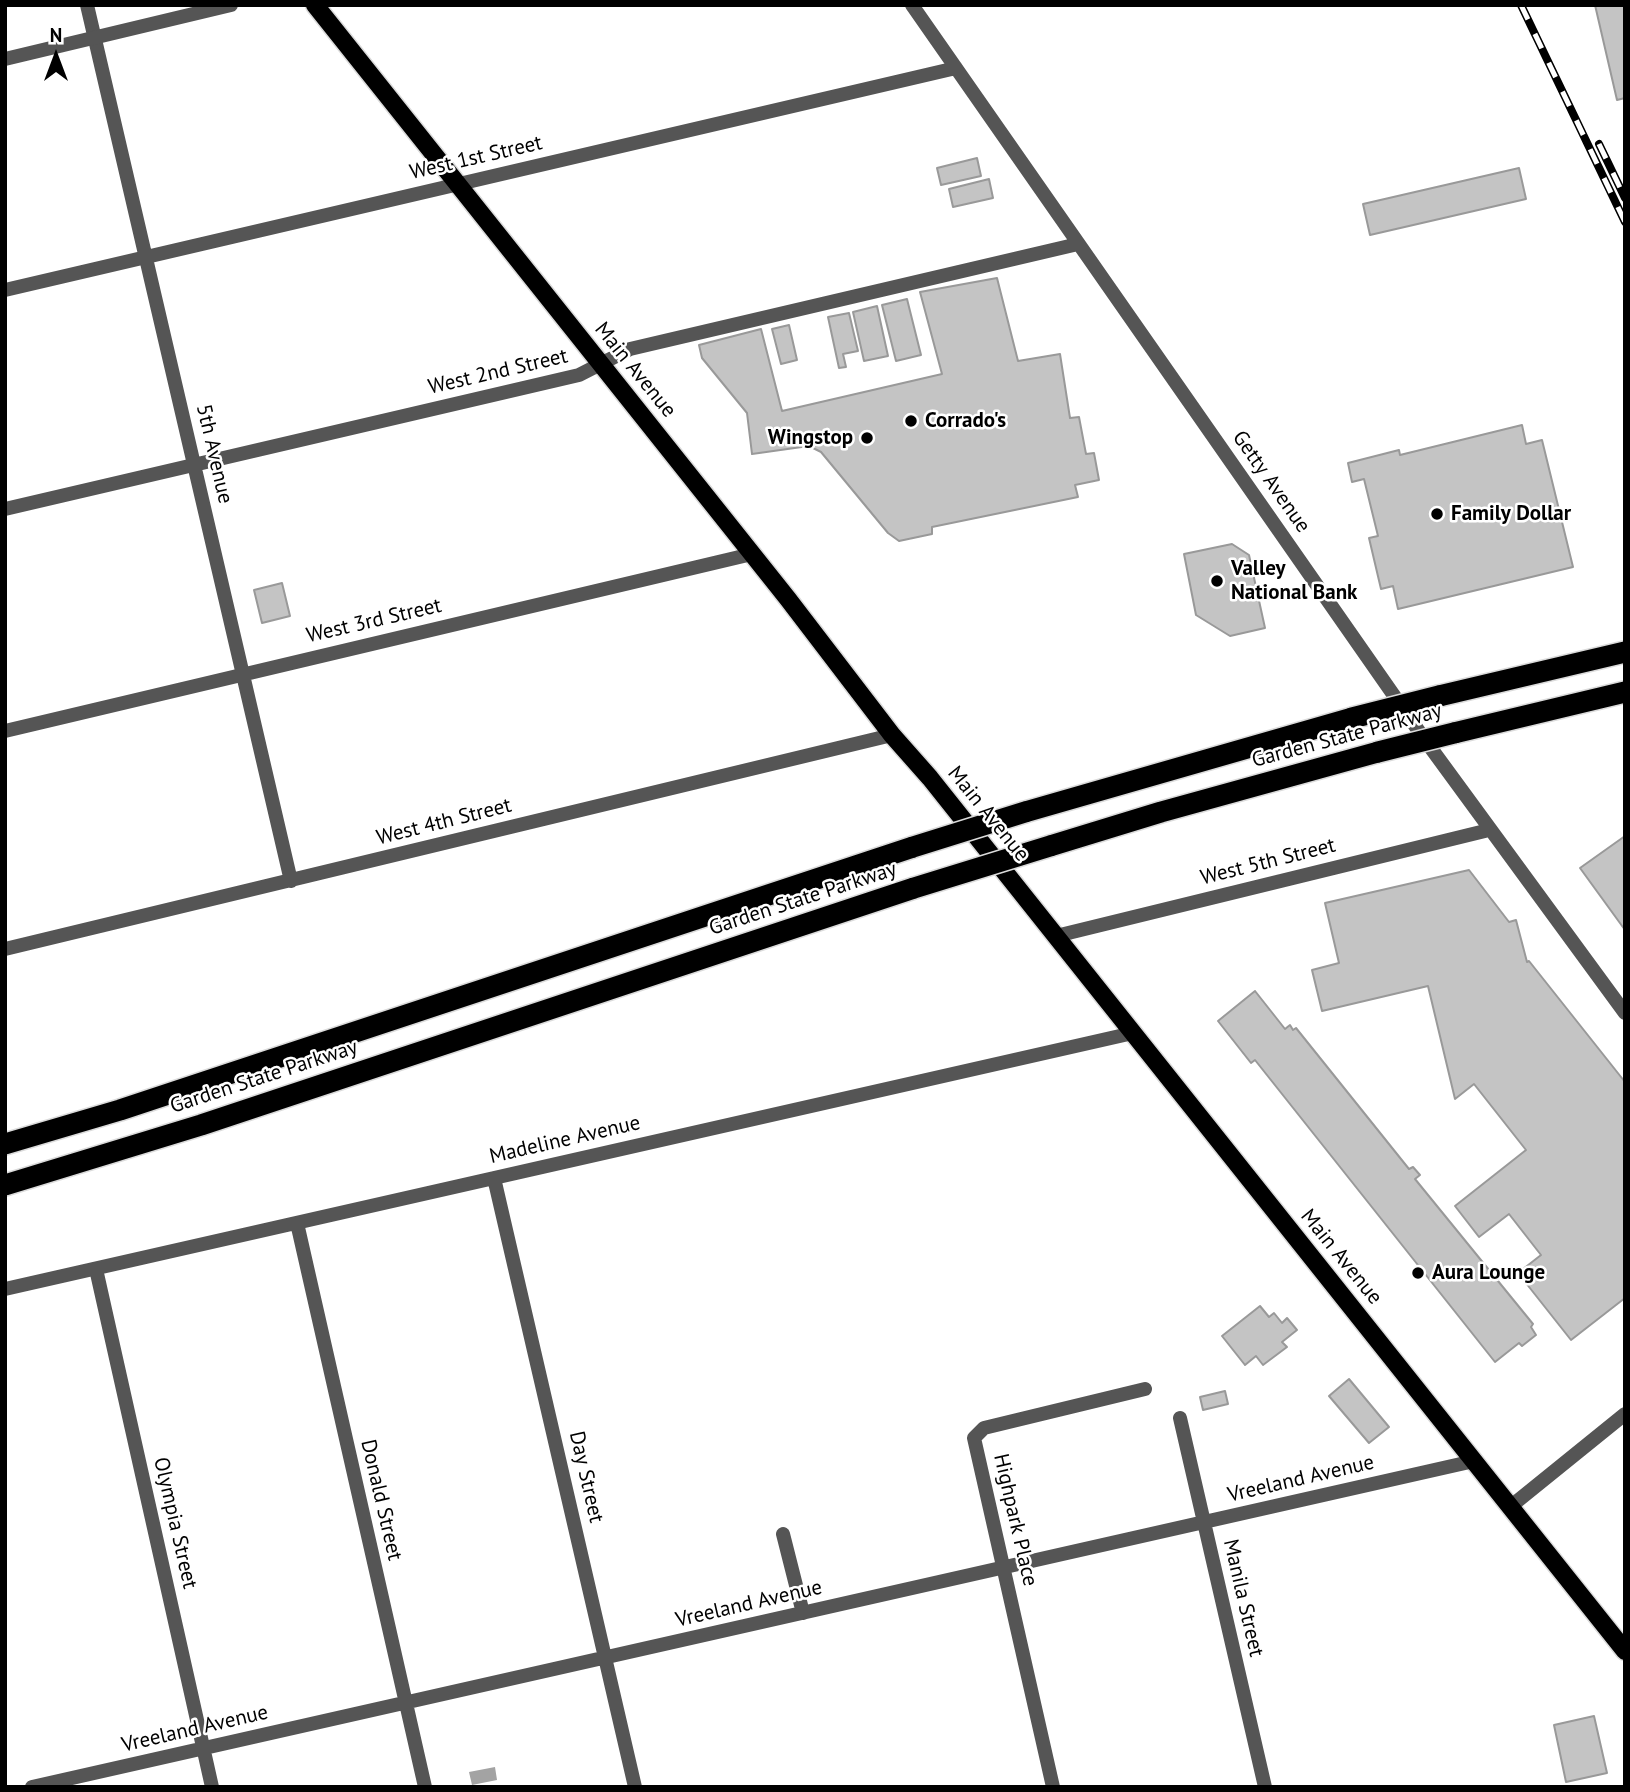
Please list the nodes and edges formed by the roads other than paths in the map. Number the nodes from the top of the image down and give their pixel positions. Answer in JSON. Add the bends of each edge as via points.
{"nodes":[{"id":1,"x":87,"y":5,"type":"edge"},
{"id":2,"x":231,"y":5,"type":"edge"},
{"id":3,"x":315,"y":5,"type":"edge"},
{"id":4,"x":912,"y":5,"type":"edge"},
{"id":5,"x":95,"y":38,"type":"junction"},
{"id":6,"x":5,"y":59,"type":"edge"},
{"id":7,"x":956,"y":68,"type":"junction"},
{"id":8,"x":458,"y":184,"type":"junction"},
{"id":9,"x":1078,"y":244,"type":"junction"},
{"id":10,"x":147,"y":256,"type":"junction"},
{"id":11,"x":5,"y":290,"type":"edge"},
{"id":12,"x":601,"y":364,"type":"junction"},
{"id":13,"x":195,"y":464,"type":"junction"},
{"id":14,"x":5,"y":509,"type":"edge"},
{"id":15,"x":752,"y":554,"type":"junction"},
{"id":16,"x":1625,"y":652,"type":"edge"},
{"id":17,"x":244,"y":674,"type":"junction"},
{"id":18,"x":1625,"y":692,"type":"edge"},
{"id":19,"x":5,"y":731,"type":"edge"},
{"id":20,"x":892,"y":735,"type":"junction"},
{"id":21,"x":1489,"y":830,"type":"junction"},
{"id":22,"x":291,"y":881,"type":"junction"},
{"id":23,"x":1056,"y":936,"type":"junction"},
{"id":24,"x":5,"y":949,"type":"edge"},
{"id":25,"x":1625,"y":1013,"type":"edge"},
{"id":26,"x":1133,"y":1033,"type":"junction"},
{"id":27,"x":5,"y":1144,"type":"edge"},
{"id":28,"x":494,"y":1178,"type":"junction"},
{"id":29,"x":5,"y":1185,"type":"edge"},
{"id":30,"x":297,"y":1223,"type":"junction"},
{"id":31,"x":96,"y":1269,"type":"junction"},
{"id":32,"x":5,"y":1289,"type":"edge"},
{"id":33,"x":1145,"y":1389,"type":"dead end"},
{"id":34,"x":1625,"y":1414,"type":"edge"},
{"id":35,"x":1180,"y":1418,"type":"dead end"},
{"id":36,"x":1474,"y":1461,"type":"junction"},
{"id":37,"x":1510,"y":1507,"type":"junction"},
{"id":38,"x":1204,"y":1523,"type":"junction"},
{"id":39,"x":783,"y":1534,"type":"dead end"},
{"id":40,"x":1005,"y":1568,"type":"junction"},
{"id":41,"x":803,"y":1613,"type":"junction"},
{"id":42,"x":1625,"y":1651,"type":"edge"},
{"id":43,"x":607,"y":1658,"type":"junction"},
{"id":44,"x":406,"y":1703,"type":"junction"},
{"id":45,"x":203,"y":1748,"type":"junction"},
{"id":46,"x":32,"y":1787,"type":"edge"},
{"id":47,"x":212,"y":1787,"type":"edge"},
{"id":48,"x":425,"y":1787,"type":"edge"},
{"id":49,"x":635,"y":1787,"type":"edge"},
{"id":50,"x":1053,"y":1787,"type":"edge"},
{"id":51,"x":1265,"y":1787,"type":"edge"}],
"edges":[{"from":1,"to":5,"type":"street","name":"5th Avenue"},
{"from":2,"to":5,"type":"street"},
{"from":3,"to":8,"type":"main road","name":"Main Avenue"},
{"from":4,"to":7,"type":"street","name":"Getty Avenue"},
{"from":5,"to":6,"type":"street"},
{"from":5,"to":10,"type":"street","name":"5th Avenue"},
{"from":7,"to":8,"type":"street","name":"West 1st Street"},
{"from":7,"to":9,"type":"street","name":"Getty Avenue"},
{"from":8,"to":10,"type":"street","name":"West 1st Street"},
{"from":8,"to":12,"type":"main road","name":"Main Avenue"},
{"from":9,"to":12,"type":"street","name":"West 2nd Street","via":[[630,349]]},
{"from":9,"to":21,"type":"street","name":"Getty Avenue"},
{"from":10,"to":11,"type":"street","name":"West 1st Street"},
{"from":10,"to":13,"type":"street","name":"5th Avenue"},
{"from":12,"to":13,"type":"street","name":"West 2nd Street","via":[[579,375]]},
{"from":12,"to":15,"type":"main road","name":"Main Avenue"},
{"from":13,"to":14,"type":"street","name":"West 2nd Street"},
{"from":13,"to":17,"type":"street","name":"5th Avenue"},
{"from":15,"to":17,"type":"street","name":"West 3rd Street"},
{"from":15,"to":20,"type":"main road","name":"Main Avenue"},
{"from":16,"to":27,"type":"highway","name":"Garden State Parkway","bridge":true,"via":[[1352,718],[1025,812]]},
{"from":17,"to":19,"type":"street","name":"West 3rd Street"},
{"from":17,"to":22,"type":"street","name":"5th Avenue"},
{"from":18,"to":29,"type":"highway","name":"Garden State Parkway","bridge":true,"via":[[1378,752],[1161,812],[914,888],[201,1125]]},
{"from":20,"to":22,"type":"street","name":"West 4th Street"},
{"from":20,"to":23,"type":"main road","name":"Main Avenue"},
{"from":21,"to":23,"type":"street","name":"West 5th Street"},
{"from":21,"to":25,"type":"street","name":"Getty Avenue"},
{"from":22,"to":24,"type":"street","name":"West 4th Street"},
{"from":23,"to":26,"type":"main road","name":"Main Avenue"},
{"from":26,"to":28,"type":"street","name":"Madeline Avenue"},
{"from":26,"to":36,"type":"main road","name":"Main Avenue"},
{"from":28,"to":30,"type":"street","name":"Madeline Avenue"},
{"from":28,"to":43,"type":"street","name":"Day Street"},
{"from":30,"to":31,"type":"street","name":"Madeline Avenue"},
{"from":30,"to":44,"type":"street","name":"Donald Street"},
{"from":31,"to":32,"type":"street","name":"Madeline Avenue"},
{"from":31,"to":45,"type":"street","name":"Olympia Street"},
{"from":33,"to":40,"type":"street","name":"Highpark Place","via":[[984,1428],[974,1438]]},
{"from":34,"to":37,"type":"street"},
{"from":35,"to":38,"type":"street","name":"Manila Street"},
{"from":36,"to":37,"type":"main road","name":"Main Avenue"},
{"from":36,"to":38,"type":"street","name":"Vreeland Avenue"},
{"from":37,"to":42,"type":"main road","name":"Main Avenue"},
{"from":38,"to":40,"type":"street","name":"Vreeland Avenue"},
{"from":38,"to":51,"type":"street","name":"Manila Street"},
{"from":39,"to":41,"type":"street"},
{"from":40,"to":41,"type":"street","name":"Vreeland Avenue"},
{"from":40,"to":50,"type":"street","name":"Highpark Place"},
{"from":41,"to":43,"type":"street","name":"Vreeland Avenue"},
{"from":43,"to":44,"type":"street","name":"Vreeland Avenue"},
{"from":43,"to":49,"type":"street","name":"Day Street"},
{"from":44,"to":45,"type":"street","name":"Vreeland Avenue"},
{"from":44,"to":48,"type":"street","name":"Donald Street"},
{"from":45,"to":46,"type":"street","name":"Vreeland Avenue"},
{"from":45,"to":47,"type":"street","name":"Olympia Street"}]}
